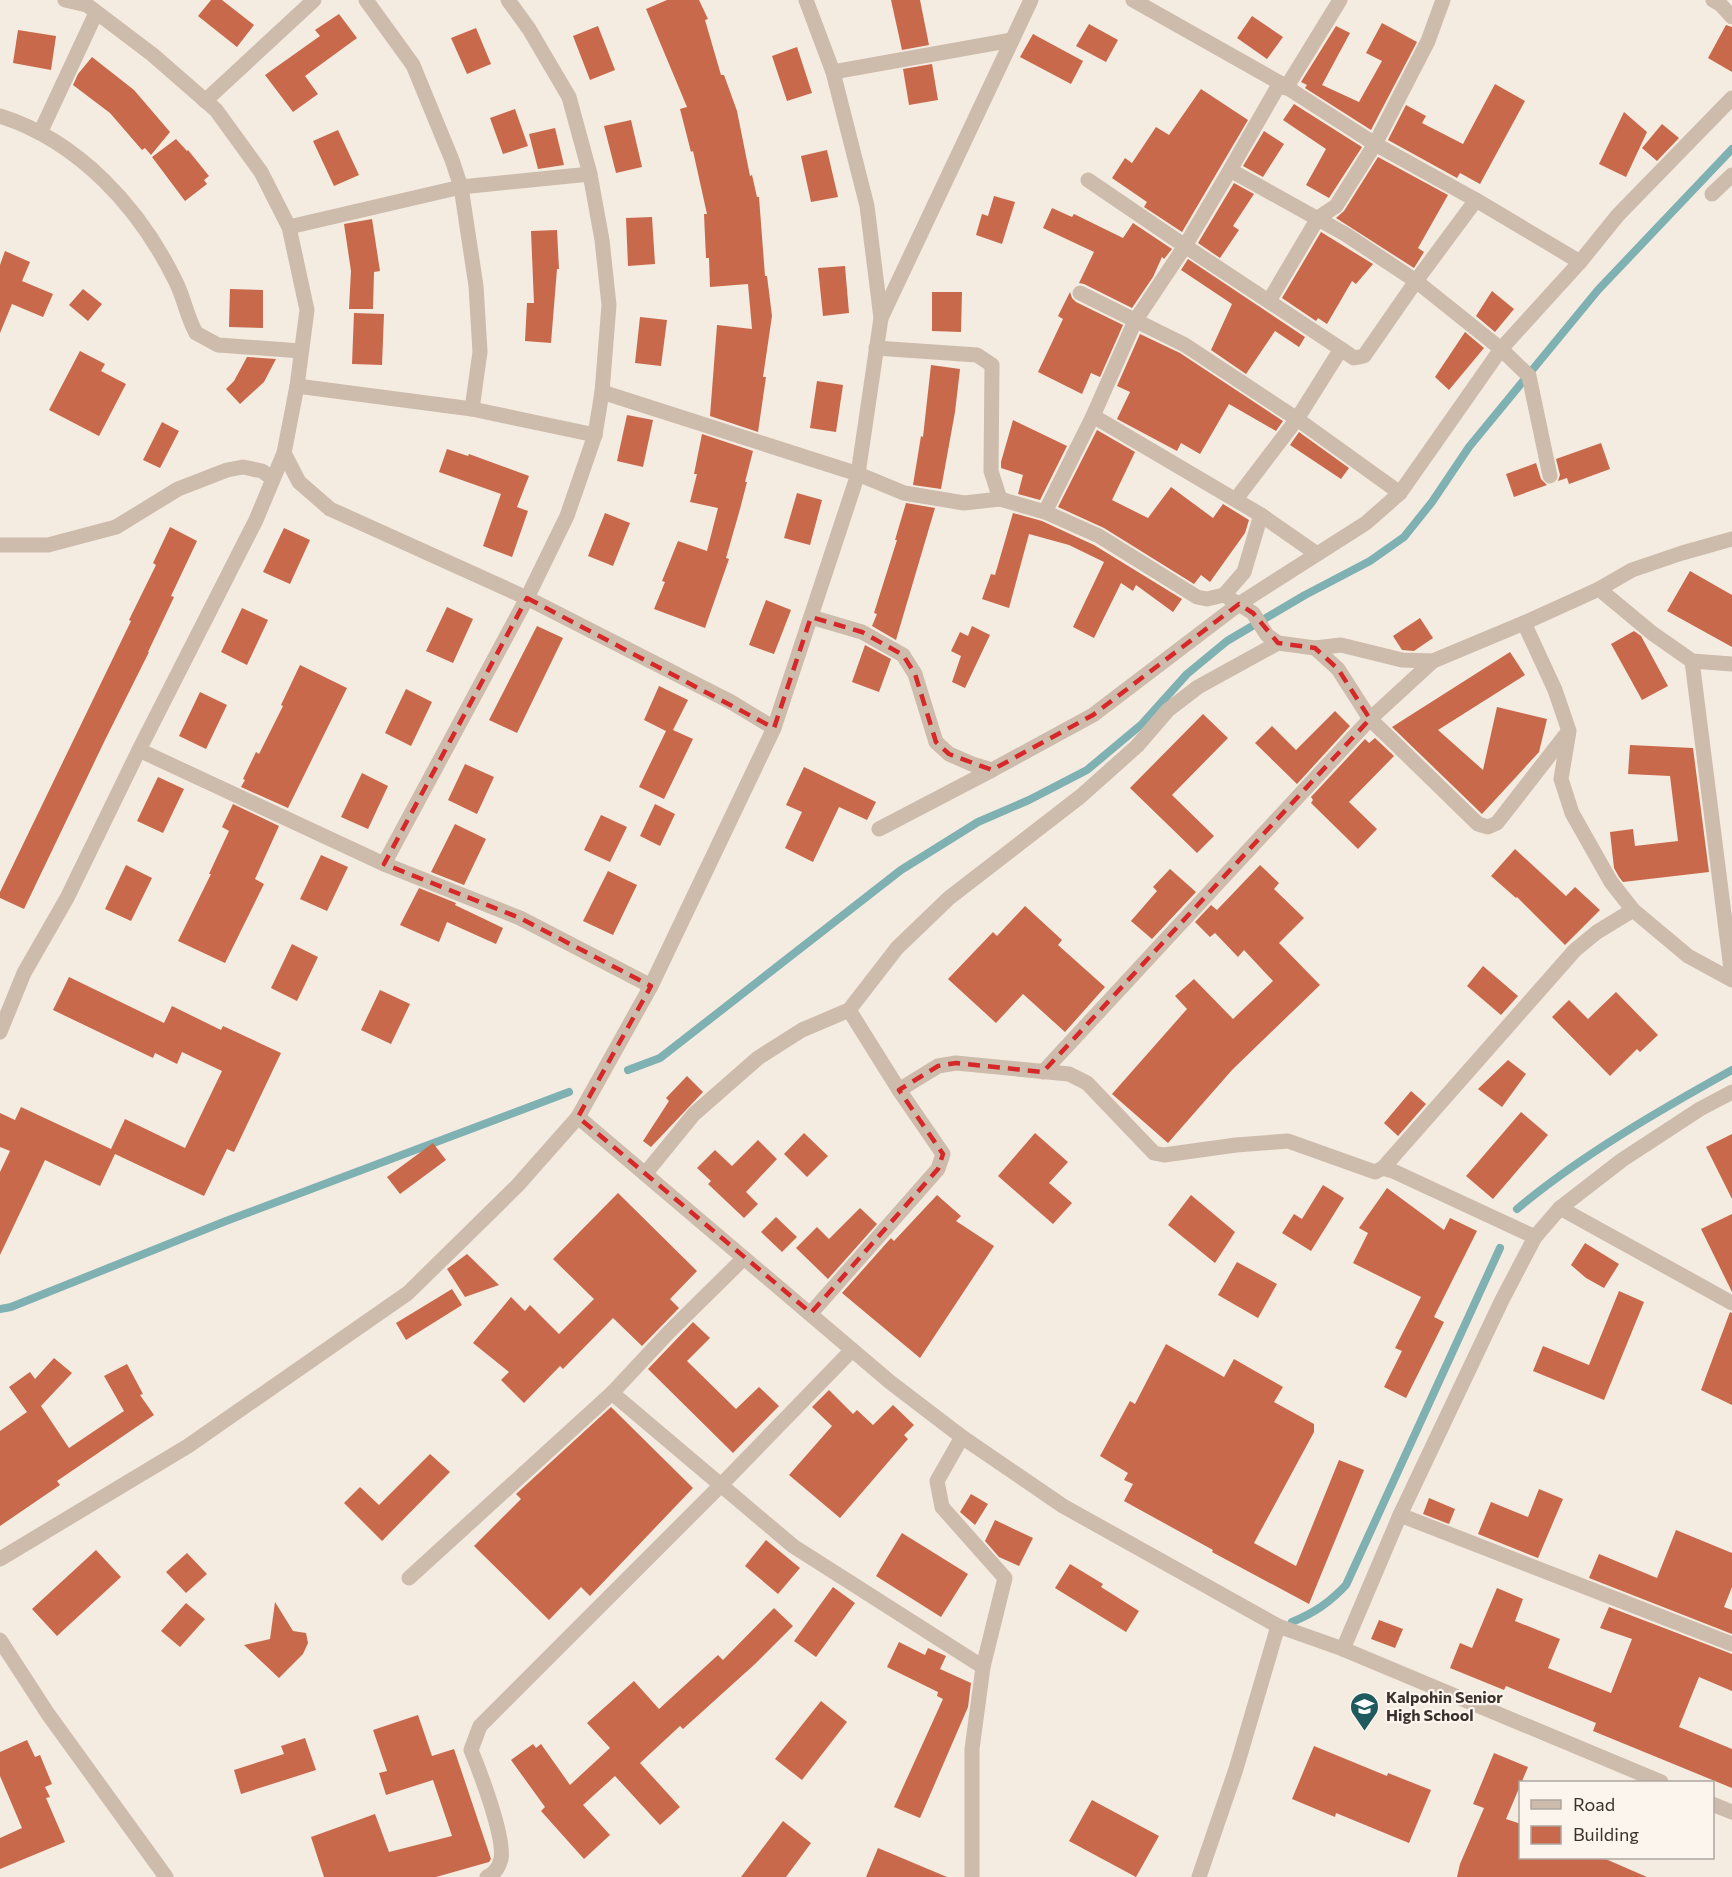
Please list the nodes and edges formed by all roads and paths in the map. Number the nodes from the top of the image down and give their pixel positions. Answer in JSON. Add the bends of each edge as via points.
{"nodes":[{"id":1,"x":65,"y":0,"type":"edge"},
{"id":2,"x":314,"y":0,"type":"edge"},
{"id":3,"x":366,"y":0,"type":"edge"},
{"id":4,"x":508,"y":0,"type":"edge"},
{"id":5,"x":806,"y":0,"type":"edge"},
{"id":6,"x":1031,"y":0,"type":"edge"},
{"id":7,"x":1133,"y":0,"type":"edge"},
{"id":8,"x":1340,"y":0,"type":"edge"},
{"id":9,"x":1443,"y":0,"type":"edge"},
{"id":10,"x":1713,"y":0,"type":"edge"},
{"id":11,"x":96,"y":13,"type":"junction"},
{"id":12,"x":1732,"y":17,"type":"edge"},
{"id":13,"x":1012,"y":40,"type":"junction"},
{"id":14,"x":833,"y":72,"type":"junction"},
{"id":15,"x":1283,"y":85,"type":"junction"},
{"id":16,"x":1732,"y":98,"type":"edge"},
{"id":17,"x":205,"y":101,"type":"junction"},
{"id":18,"x":0,"y":116,"type":"edge"},
{"id":19,"x":40,"y":133,"type":"junction"},
{"id":20,"x":1375,"y":144,"type":"junction"},
{"id":21,"x":1230,"y":171,"type":"junction"},
{"id":22,"x":590,"y":174,"type":"junction"},
{"id":23,"x":1732,"y":175,"type":"edge"},
{"id":24,"x":1088,"y":180,"type":"dead end"},
{"id":25,"x":461,"y":187,"type":"junction"},
{"id":26,"x":1712,"y":194,"type":"dead end"},
{"id":27,"x":1476,"y":200,"type":"junction"},
{"id":28,"x":1318,"y":219,"type":"junction"},
{"id":29,"x":289,"y":227,"type":"junction"},
{"id":30,"x":1185,"y":246,"type":"junction"},
{"id":31,"x":1580,"y":262,"type":"junction"},
{"id":32,"x":1416,"y":281,"type":"junction"},
{"id":33,"x":1080,"y":293,"type":"dead end"},
{"id":34,"x":1269,"y":301,"type":"junction"},
{"id":35,"x":881,"y":318,"type":"junction"},
{"id":36,"x":1135,"y":321,"type":"junction"},
{"id":37,"x":876,"y":348,"type":"junction"},
{"id":38,"x":1341,"y":349,"type":"junction"},
{"id":39,"x":1501,"y":349,"type":"junction"},
{"id":40,"x":301,"y":351,"type":"junction"},
{"id":41,"x":297,"y":386,"type":"junction"},
{"id":42,"x":602,"y":392,"type":"junction"},
{"id":43,"x":472,"y":409,"type":"junction"},
{"id":44,"x":1093,"y":416,"type":"junction"},
{"id":45,"x":1297,"y":419,"type":"junction"},
{"id":46,"x":595,"y":435,"type":"junction"},
{"id":47,"x":284,"y":453,"type":"junction"},
{"id":48,"x":858,"y":474,"type":"junction"},
{"id":49,"x":1550,"y":476,"type":"dead end"},
{"id":50,"x":273,"y":479,"type":"junction"},
{"id":51,"x":1400,"y":493,"type":"junction"},
{"id":52,"x":1000,"y":499,"type":"junction"},
{"id":53,"x":1236,"y":499,"type":"junction"},
{"id":54,"x":1045,"y":512,"type":"junction"},
{"id":55,"x":1262,"y":515,"type":"junction"},
{"id":56,"x":1732,"y":539,"type":"edge"},
{"id":57,"x":0,"y":545,"type":"edge"},
{"id":58,"x":1317,"y":554,"type":"junction"},
{"id":59,"x":1599,"y":589,"type":"junction"},
{"id":60,"x":1224,"y":595,"type":"junction"},
{"id":61,"x":527,"y":598,"type":"junction"},
{"id":62,"x":1239,"y":604,"type":"junction"},
{"id":63,"x":811,"y":617,"type":"junction"},
{"id":64,"x":1524,"y":623,"type":"junction"},
{"id":65,"x":1272,"y":639,"type":"junction"},
{"id":66,"x":1315,"y":648,"type":"junction"},
{"id":67,"x":1433,"y":661,"type":"junction"},
{"id":68,"x":1692,"y":661,"type":"junction"},
{"id":69,"x":1732,"y":664,"type":"edge"},
{"id":70,"x":1370,"y":719,"type":"junction"},
{"id":71,"x":774,"y":728,"type":"junction"},
{"id":72,"x":1569,"y":731,"type":"junction"},
{"id":73,"x":139,"y":750,"type":"junction"},
{"id":74,"x":992,"y":770,"type":"junction"},
{"id":75,"x":879,"y":829,"type":"dead end"},
{"id":76,"x":384,"y":864,"type":"junction"},
{"id":77,"x":1634,"y":910,"type":"junction"},
{"id":78,"x":1732,"y":979,"type":"edge"},
{"id":79,"x":651,"y":986,"type":"junction"},
{"id":80,"x":849,"y":1010,"type":"junction"},
{"id":81,"x":0,"y":1032,"type":"edge"},
{"id":82,"x":1043,"y":1072,"type":"junction"},
{"id":83,"x":899,"y":1090,"type":"junction"},
{"id":84,"x":1732,"y":1092,"type":"edge"},
{"id":85,"x":578,"y":1118,"type":"junction"},
{"id":86,"x":1383,"y":1168,"type":"junction"},
{"id":87,"x":645,"y":1174,"type":"junction"},
{"id":88,"x":1560,"y":1208,"type":"junction"},
{"id":89,"x":1534,"y":1237,"type":"junction"},
{"id":90,"x":744,"y":1258,"type":"junction"},
{"id":91,"x":1732,"y":1303,"type":"edge"},
{"id":92,"x":810,"y":1313,"type":"junction"},
{"id":93,"x":852,"y":1350,"type":"junction"},
{"id":94,"x":612,"y":1392,"type":"junction"},
{"id":95,"x":962,"y":1437,"type":"junction"},
{"id":96,"x":722,"y":1484,"type":"junction"},
{"id":97,"x":1400,"y":1515,"type":"junction"},
{"id":98,"x":0,"y":1559,"type":"edge"},
{"id":99,"x":409,"y":1578,"type":"dead end"},
{"id":100,"x":1278,"y":1626,"type":"junction"},
{"id":101,"x":0,"y":1640,"type":"edge"},
{"id":102,"x":1732,"y":1644,"type":"edge"},
{"id":103,"x":1342,"y":1649,"type":"junction"},
{"id":104,"x":983,"y":1667,"type":"junction"},
{"id":105,"x":1659,"y":1781,"type":"edge"},
{"id":106,"x":1714,"y":1804,"type":"edge"},
{"id":107,"x":1732,"y":1812,"type":"edge"},
{"id":108,"x":166,"y":1877,"type":"edge"},
{"id":109,"x":487,"y":1877,"type":"edge"},
{"id":110,"x":972,"y":1877,"type":"edge"},
{"id":111,"x":1199,"y":1877,"type":"edge"}],
"edges":[{"from":1,"to":11,"type":"street","via":[[87,5]]},
{"from":2,"to":17,"type":"street"},
{"from":3,"to":25,"type":"street","via":[[413,65]]},
{"from":4,"to":22,"type":"street","via":[[569,97]]},
{"from":5,"to":14,"type":"street"},
{"from":6,"to":13,"type":"street"},
{"from":7,"to":15,"type":"street"},
{"from":8,"to":15,"type":"street"},
{"from":9,"to":20,"type":"street","via":[[1428,41]]},
{"from":10,"to":12,"type":"street"},
{"from":11,"to":17,"type":"street","via":[[153,55]]},
{"from":11,"to":19,"type":"street"},
{"from":13,"to":14,"type":"street"},
{"from":13,"to":35,"type":"street"},
{"from":14,"to":35,"type":"street","via":[[867,206]]},
{"from":15,"to":20,"type":"street"},
{"from":15,"to":21,"type":"street"},
{"from":16,"to":31,"type":"street","via":[[1618,215]]},
{"from":17,"to":29,"type":"street","via":[[216,110],[261,172]]},
{"from":18,"to":19,"type":"street"},
{"from":19,"to":40,"type":"street","via":[[111,184],[152,238],[177,283],[196,333],[218,345]]},
{"from":20,"to":27,"type":"street"},
{"from":20,"to":28,"type":"street","via":[[1336,206]]},
{"from":21,"to":28,"type":"street"},
{"from":21,"to":30,"type":"street"},
{"from":22,"to":25,"type":"street"},
{"from":22,"to":42,"type":"street","via":[[609,305]]},
{"from":23,"to":26,"type":"street"},
{"from":24,"to":30,"type":"street"},
{"from":25,"to":29,"type":"street"},
{"from":25,"to":43,"type":"street","via":[[476,286],[480,352]]},
{"from":27,"to":31,"type":"street"},
{"from":27,"to":32,"type":"street"},
{"from":28,"to":32,"type":"street"},
{"from":28,"to":34,"type":"street"},
{"from":29,"to":40,"type":"street","via":[[307,310]]},
{"from":30,"to":34,"type":"street"},
{"from":30,"to":36,"type":"street"},
{"from":31,"to":39,"type":"street"},
{"from":32,"to":38,"type":"street","via":[[1364,357],[1354,358]]},
{"from":32,"to":39,"type":"street"},
{"from":33,"to":36,"type":"street"},
{"from":34,"to":38,"type":"street"},
{"from":35,"to":37,"type":"street"},
{"from":36,"to":44,"type":"street"},
{"from":36,"to":45,"type":"street","via":[[1185,345]]},
{"from":37,"to":48,"type":"street"},
{"from":37,"to":52,"type":"street","via":[[977,355],[992,365],[991,471]]},
{"from":38,"to":45,"type":"street"},
{"from":39,"to":49,"type":"street","via":[[1529,376]]},
{"from":39,"to":51,"type":"street"},
{"from":40,"to":41,"type":"street"},
{"from":41,"to":43,"type":"street"},
{"from":41,"to":47,"type":"street"},
{"from":42,"to":46,"type":"street"},
{"from":42,"to":48,"type":"street"},
{"from":43,"to":46,"type":"street"},
{"from":44,"to":53,"type":"street"},
{"from":44,"to":54,"type":"street"},
{"from":45,"to":51,"type":"street"},
{"from":45,"to":53,"type":"street"},
{"from":46,"to":61,"type":"street","via":[[567,516]]},
{"from":47,"to":50,"type":"street"},
{"from":47,"to":61,"type":"street","via":[[299,482],[330,509]]},
{"from":48,"to":52,"type":"street","via":[[904,493],[964,503]]},
{"from":48,"to":63,"type":"street"},
{"from":50,"to":57,"type":"street","via":[[262,471],[243,467],[227,470],[178,489],[116,527],[48,545]]},
{"from":50,"to":73,"type":"street"},
{"from":51,"to":58,"type":"street","via":[[1366,523]]},
{"from":52,"to":54,"type":"street"},
{"from":53,"to":55,"type":"street"},
{"from":54,"to":60,"type":"street","via":[[1099,536],[1197,597]]},
{"from":55,"to":58,"type":"street"},
{"from":55,"to":60,"type":"street","via":[[1244,572]]},
{"from":56,"to":59,"type":"street","via":[[1632,570]]},
{"from":58,"to":62,"type":"street"},
{"from":59,"to":64,"type":"street"},
{"from":59,"to":68,"type":"street"},
{"from":60,"to":62,"type":"street"},
{"from":61,"to":71,"type":"street"},
{"from":61,"to":76,"type":"street"},
{"from":62,"to":65,"type":"street","via":[[1253,613]]},
{"from":62,"to":74,"type":"street","via":[[1093,715]]},
{"from":63,"to":71,"type":"street"},
{"from":63,"to":74,"type":"street","via":[[862,633],[903,655],[915,674],[936,742],[949,754]]},
{"from":64,"to":67,"type":"street"},
{"from":64,"to":72,"type":"street"},
{"from":65,"to":66,"type":"street"},
{"from":65,"to":80,"type":"street","via":[[1176,704],[1137,746],[1081,796],[949,898],[897,948]]},
{"from":66,"to":67,"type":"street","via":[[1341,645],[1401,660]]},
{"from":66,"to":70,"type":"street","via":[[1338,669]]},
{"from":67,"to":70,"type":"street"},
{"from":68,"to":69,"type":"street"},
{"from":68,"to":78,"type":"street"},
{"from":70,"to":72,"type":"street","via":[[1478,825],[1488,827],[1497,823]]},
{"from":70,"to":82,"type":"street"},
{"from":71,"to":79,"type":"street"},
{"from":72,"to":77,"type":"street","via":[[1561,779],[1572,813],[1611,882]]},
{"from":73,"to":76,"type":"street"},
{"from":73,"to":81,"type":"street","via":[[67,898],[24,974]]},
{"from":74,"to":75,"type":"street"},
{"from":76,"to":79,"type":"street","via":[[520,918]]},
{"from":77,"to":78,"type":"street","via":[[1688,956]]},
{"from":77,"to":86,"type":"street","via":[[1575,950]]},
{"from":79,"to":85,"type":"street"},
{"from":80,"to":83,"type":"street"},
{"from":80,"to":87,"type":"street","via":[[802,1030],[758,1058],[694,1114]]},
{"from":82,"to":83,"type":"street","via":[[956,1063],[938,1066]]},
{"from":82,"to":86,"type":"street","via":[[1069,1074],[1087,1083],[1154,1153],[1288,1141],[1375,1172]]},
{"from":83,"to":92,"type":"street","via":[[943,1154],[938,1169]]},
{"from":84,"to":88,"type":"street","via":[[1622,1160]]},
{"from":85,"to":87,"type":"street"},
{"from":85,"to":98,"type":"street","via":[[517,1186],[408,1293],[188,1446]]},
{"from":86,"to":89,"type":"street"},
{"from":87,"to":90,"type":"street"},
{"from":88,"to":89,"type":"street"},
{"from":88,"to":91,"type":"street"},
{"from":89,"to":97,"type":"street"},
{"from":90,"to":92,"type":"street"},
{"from":90,"to":94,"type":"street"},
{"from":92,"to":93,"type":"street"},
{"from":93,"to":95,"type":"street"},
{"from":93,"to":96,"type":"street"},
{"from":94,"to":96,"type":"street"},
{"from":94,"to":99,"type":"street"},
{"from":95,"to":100,"type":"street","via":[[1063,1506]]},
{"from":95,"to":104,"type":"street","via":[[937,1481],[942,1507],[1005,1578]]},
{"from":96,"to":104,"type":"street","via":[[793,1546]]},
{"from":96,"to":109,"type":"street","via":[[480,1726],[471,1750],[485,1783],[501,1845],[501,1860]]},
{"from":97,"to":102,"type":"street"},
{"from":97,"to":103,"type":"street"},
{"from":100,"to":103,"type":"street"},
{"from":100,"to":111,"type":"street"},
{"from":101,"to":108,"type":"street","via":[[48,1714]]},
{"from":103,"to":105,"type":"street"},
{"from":104,"to":110,"type":"street","via":[[972,1749]]},
{"from":106,"to":107,"type":"street"}]}
